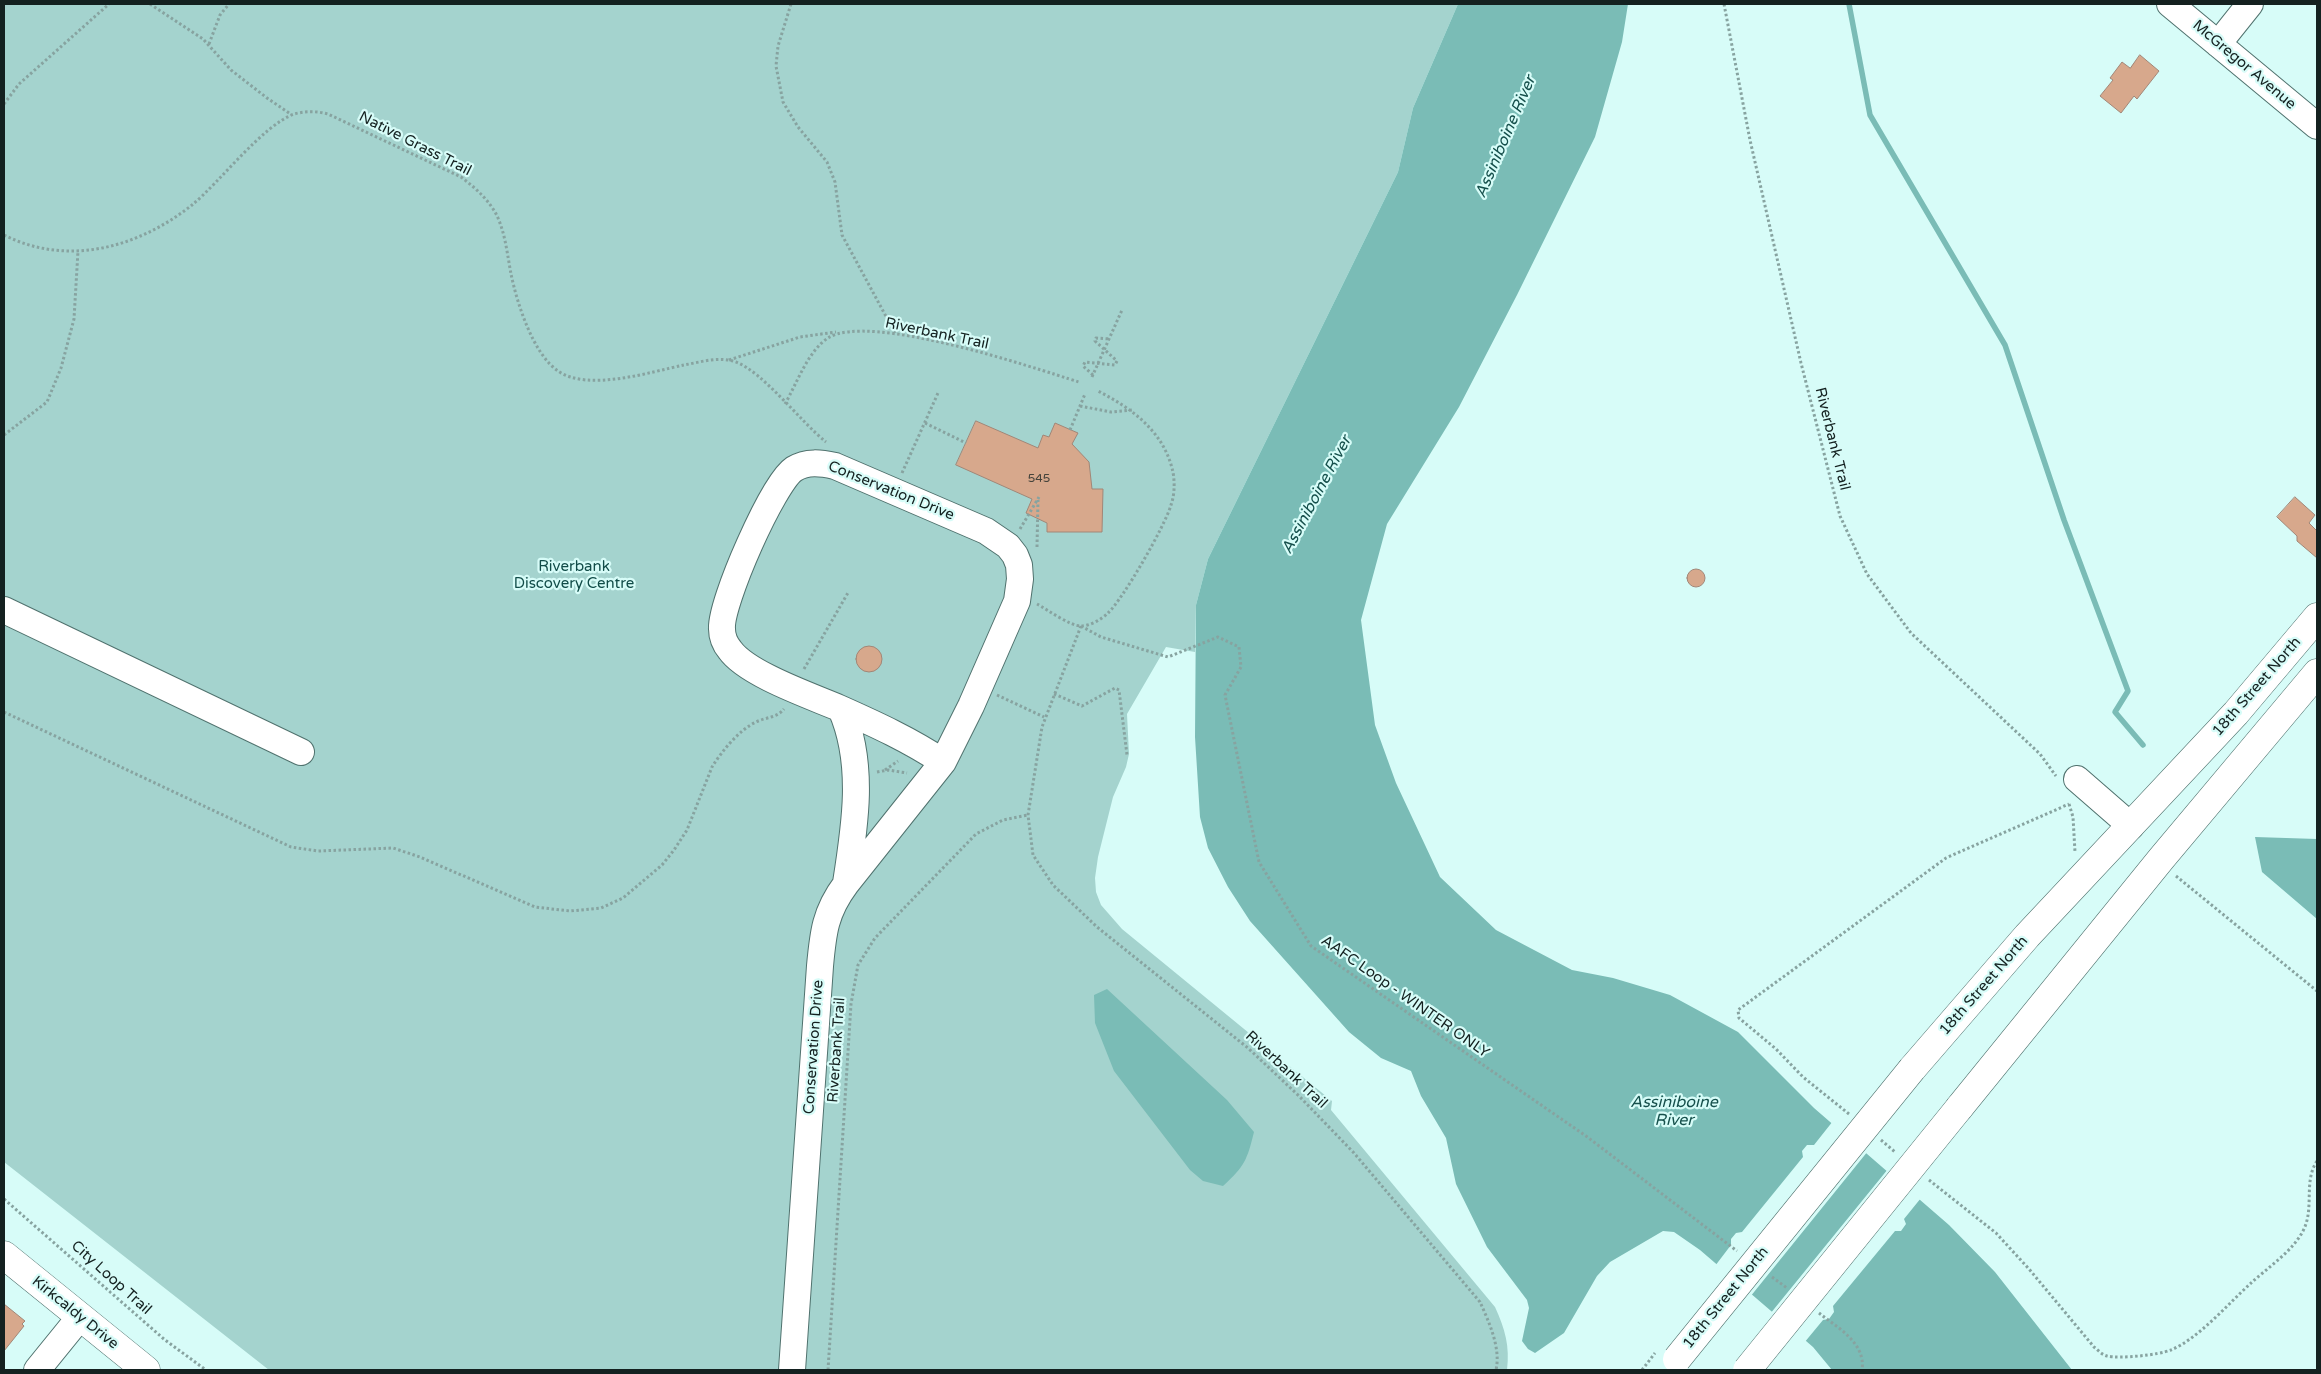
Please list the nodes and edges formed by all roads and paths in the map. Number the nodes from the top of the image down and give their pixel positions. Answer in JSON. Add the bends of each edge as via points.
{"nodes":[{"id":1,"x":109,"y":4,"type":"edge"},
{"id":2,"x":150,"y":4,"type":"edge"},
{"id":3,"x":228,"y":4,"type":"edge"},
{"id":4,"x":791,"y":4,"type":"edge"},
{"id":5,"x":1724,"y":4,"type":"edge"},
{"id":6,"x":2170,"y":4,"type":"edge"},
{"id":7,"x":2250,"y":4,"type":"edge"},
{"id":8,"x":209,"y":44,"type":"junction"},
{"id":9,"x":2218,"y":44,"type":"junction"},
{"id":10,"x":4,"y":104,"type":"edge"},
{"id":11,"x":293,"y":115,"type":"junction"},
{"id":12,"x":2317,"y":126,"type":"edge"},
{"id":13,"x":4,"y":234,"type":"edge"},
{"id":14,"x":78,"y":251,"type":"junction"},
{"id":15,"x":1122,"y":310,"type":"dead end"},
{"id":16,"x":848,"y":330,"type":"junction"},
{"id":17,"x":895,"y":333,"type":"junction"},
{"id":18,"x":1110,"y":339,"type":"junction"},
{"id":19,"x":1105,"y":350,"type":"junction"},
{"id":20,"x":728,"y":360,"type":"junction"},
{"id":21,"x":1099,"y":363,"type":"junction"},
{"id":22,"x":1079,"y":382,"type":"dead end"},
{"id":23,"x":1098,"y":391,"type":"dead end"},
{"id":24,"x":938,"y":393,"type":"dead end"},
{"id":25,"x":1085,"y":394,"type":"dead end"},
{"id":26,"x":785,"y":404,"type":"junction"},
{"id":27,"x":1080,"y":406,"type":"junction"},
{"id":28,"x":1133,"y":410,"type":"junction"},
{"id":29,"x":925,"y":423,"type":"junction"},
{"id":30,"x":1072,"y":428,"type":"dead end"},
{"id":31,"x":4,"y":435,"type":"edge"},
{"id":32,"x":966,"y":442,"type":"dead end"},
{"id":33,"x":830,"y":445,"type":"dead end"},
{"id":34,"x":899,"y":480,"type":"dead end"},
{"id":35,"x":1017,"y":534,"type":"dead end"},
{"id":36,"x":1036,"y":551,"type":"dead end"},
{"id":37,"x":849,"y":591,"type":"dead end"},
{"id":38,"x":1034,"y":602,"type":"dead end"},
{"id":39,"x":4,"y":610,"type":"edge"},
{"id":40,"x":2317,"y":616,"type":"edge"},
{"id":41,"x":1081,"y":626,"type":"junction"},
{"id":42,"x":803,"y":670,"type":"dead end"},
{"id":43,"x":2317,"y":673,"type":"edge"},
{"id":44,"x":980,"y":687,"type":"junction"},
{"id":45,"x":1054,"y":694,"type":"junction"},
{"id":46,"x":787,"y":703,"type":"dead end"},
{"id":47,"x":840,"y":709,"type":"junction"},
{"id":48,"x":4,"y":712,"type":"edge"},
{"id":49,"x":1044,"y":718,"type":"junction"},
{"id":50,"x":301,"y":752,"type":"dead end"},
{"id":51,"x":1127,"y":755,"type":"dead end"},
{"id":52,"x":938,"y":768,"type":"junction"},
{"id":53,"x":854,"y":770,"type":"junction"},
{"id":54,"x":2068,"y":786,"type":"junction"},
{"id":55,"x":2070,"y":804,"type":"junction"},
{"id":56,"x":1028,"y":815,"type":"junction"},
{"id":57,"x":2131,"y":826,"type":"junction"},
{"id":58,"x":2076,"y":857,"type":"dead end"},
{"id":59,"x":2171,"y":872,"type":"dead end"},
{"id":60,"x":846,"y":884,"type":"junction"},
{"id":61,"x":2317,"y":991,"type":"edge"},
{"id":62,"x":1741,"y":1006,"type":"dead end"},
{"id":63,"x":2317,"y":1161,"type":"edge"},
{"id":64,"x":4,"y":1199,"type":"edge"},
{"id":65,"x":4,"y":1255,"type":"edge"},
{"id":66,"x":1742,"y":1255,"type":"dead end"},
{"id":67,"x":1766,"y":1273,"type":"dead end"},
{"id":68,"x":1790,"y":1291,"type":"dead end"},
{"id":69,"x":1813,"y":1308,"type":"dead end"},
{"id":70,"x":80,"y":1317,"type":"junction"},
{"id":71,"x":2094,"y":1347,"type":"dead end"},
{"id":72,"x":1668,"y":1360,"type":"edge"},
{"id":73,"x":37,"y":1370,"type":"edge"},
{"id":74,"x":146,"y":1370,"type":"edge"},
{"id":75,"x":206,"y":1370,"type":"edge"},
{"id":76,"x":792,"y":1370,"type":"edge"},
{"id":77,"x":828,"y":1370,"type":"edge"},
{"id":78,"x":1496,"y":1370,"type":"edge"},
{"id":79,"x":1642,"y":1370,"type":"edge"},
{"id":80,"x":1747,"y":1370,"type":"edge"},
{"id":81,"x":1862,"y":1370,"type":"edge"}],
"edges":[{"from":1,"to":10,"type":"path","via":[[19,84]]},
{"from":2,"to":8,"type":"path"},
{"from":3,"to":8,"type":"path","via":[[220,15]]},
{"from":4,"to":17,"type":"path","via":[[778,46],[776,66],[783,102],[793,121],[827,162],[835,182],[840,225],[846,244]]},
{"from":5,"to":54,"type":"path","name":"Riverbank Trail","via":[[1750,140],[1840,516],[1867,574],[1910,633],[2040,754]]},
{"from":6,"to":9,"type":"street","name":"McGregor Avenue"},
{"from":7,"to":9,"type":"street"},
{"from":8,"to":11,"type":"path","via":[[240,78]]},
{"from":9,"to":12,"type":"street","name":"McGregor Avenue"},
{"from":11,"to":14,"type":"path","name":"Native Grass Trail","via":[[276,124],[191,206],[165,223],[130,240]]},
{"from":11,"to":20,"type":"path","name":"Native Grass Trail","via":[[318,112],[344,120],[461,177],[478,190],[489,202],[502,227],[515,289],[533,337],[549,363],[562,373],[602,380],[706,360]]},
{"from":13,"to":14,"type":"path","name":"Native Grass Trail","via":[[39,249]]},
{"from":14,"to":31,"type":"path","via":[[74,319],[61,368],[47,402]]},
{"from":15,"to":18,"type":"path"},
{"from":16,"to":17,"type":"path","name":"Riverbank Trail"},
{"from":16,"to":20,"type":"path","via":[[800,338]]},
{"from":16,"to":26,"type":"path","name":"Riverbank Trail","via":[[830,336],[820,344]]},
{"from":17,"to":22,"type":"path","name":"Riverbank Trail","via":[[966,349]]},
{"from":18,"to":19,"type":"path"},
{"from":18,"to":19,"type":"path","via":[[1096,338],[1095,341]]},
{"from":19,"to":21,"type":"path"},
{"from":19,"to":21,"type":"path","via":[[1117,360],[1115,365]]},
{"from":20,"to":26,"type":"path","name":"Native Grass Trail","via":[[756,374]]},
{"from":21,"to":21,"type":"path","via":[[1093,376],[1083,366],[1085,362]]},
{"from":23,"to":28,"type":"path"},
{"from":24,"to":29,"type":"path"},
{"from":25,"to":27,"type":"path"},
{"from":26,"to":33,"type":"path"},
{"from":27,"to":28,"type":"path","via":[[1111,412]]},
{"from":27,"to":30,"type":"path"},
{"from":28,"to":41,"type":"path","via":[[1166,453],[1172,468],[1174,487],[1171,505],[1116,604],[1100,620]]},
{"from":29,"to":32,"type":"path"},
{"from":29,"to":34,"type":"path"},
{"from":35,"to":36,"type":"path","via":[[1038,499]]},
{"from":37,"to":42,"type":"path"},
{"from":38,"to":41,"type":"path"},
{"from":39,"to":50,"type":"street"},
{"from":40,"to":57,"type":"main road","name":"18th Street North","via":[[2236,713]]},
{"from":41,"to":45,"type":"path","name":"Riverbank Trail"},
{"from":41,"to":66,"type":"path","name":"AAFC Loop - WINTER ONLY","via":[[1101,637],[1168,657],[1218,637],[1239,646],[1241,667],[1225,695],[1259,862],[1311,946],[1586,1136]]},
{"from":43,"to":80,"type":"main road","bridge":true,"via":[[2160,859]]},
{"from":44,"to":47,"type":"street","name":"Conservation Drive","via":[[1020,590],[1019,565],[1008,546],[986,531],[848,471],[820,463],[806,465],[790,474],[777,490],[728,599],[722,630],[729,649],[744,664]]},
{"from":44,"to":49,"type":"path"},
{"from":44,"to":52,"type":"street","name":"Conservation Drive"},
{"from":45,"to":49,"type":"path","name":"Riverbank Trail"},
{"from":45,"to":51,"type":"path","via":[[1082,706],[1115,688],[1119,690]]},
{"from":46,"to":48,"type":"path","via":[[781,712],[747,728],[718,758],[687,830],[662,865],[623,898],[601,908],[570,911],[535,907],[393,848],[318,851],[291,847]]},
{"from":47,"to":52,"type":"street","name":"Conservation Drive","via":[[922,748]]},
{"from":47,"to":53,"type":"street","via":[[851,737]]},
{"from":49,"to":56,"type":"path","name":"Riverbank Trail"},
{"from":52,"to":53,"type":"path","via":[[902,773]]},
{"from":52,"to":60,"type":"street","name":"Conservation Drive"},
{"from":53,"to":60,"type":"street","via":[[855,819]]},
{"from":54,"to":55,"type":"path","name":"Riverbank Trail"},
{"from":54,"to":57,"type":"street"},
{"from":55,"to":58,"type":"path","name":"Riverbank Trail"},
{"from":55,"to":62,"type":"path","via":[[1946,858]]},
{"from":56,"to":77,"type":"path","name":"Riverbank Trail","via":[[1003,820],[976,834],[875,938],[858,965],[851,1004]]},
{"from":56,"to":78,"type":"path","name":"Riverbank Trail","via":[[1033,855],[1053,885],[1097,927],[1248,1048],[1299,1096],[1354,1153],[1469,1288],[1488,1319],[1496,1351]]},
{"from":57,"to":72,"type":"main road","name":"18th Street North","bridge":true,"via":[[2028,936],[1912,1069]]},
{"from":59,"to":61,"type":"path"},
{"from":60,"to":76,"type":"street","name":"Conservation Drive","via":[[832,905],[824,929]]},
{"from":63,"to":71,"type":"path","via":[[2311,1175],[2309,1216],[2303,1231],[2277,1260],[2213,1318],[2181,1344],[2162,1352],[2106,1356]]},
{"from":64,"to":75,"type":"path","name":"City Loop Trail","via":[[165,1340]]},
{"from":65,"to":70,"type":"main road","name":"Kirkcaldy Drive"},
{"from":67,"to":68,"type":"path"},
{"from":69,"to":81,"type":"path","via":[[1852,1338],[1863,1362]]},
{"from":70,"to":73,"type":"street"},
{"from":70,"to":74,"type":"main road","name":"Kirkcaldy Drive"},
{"from":72,"to":79,"type":"path"}]}
